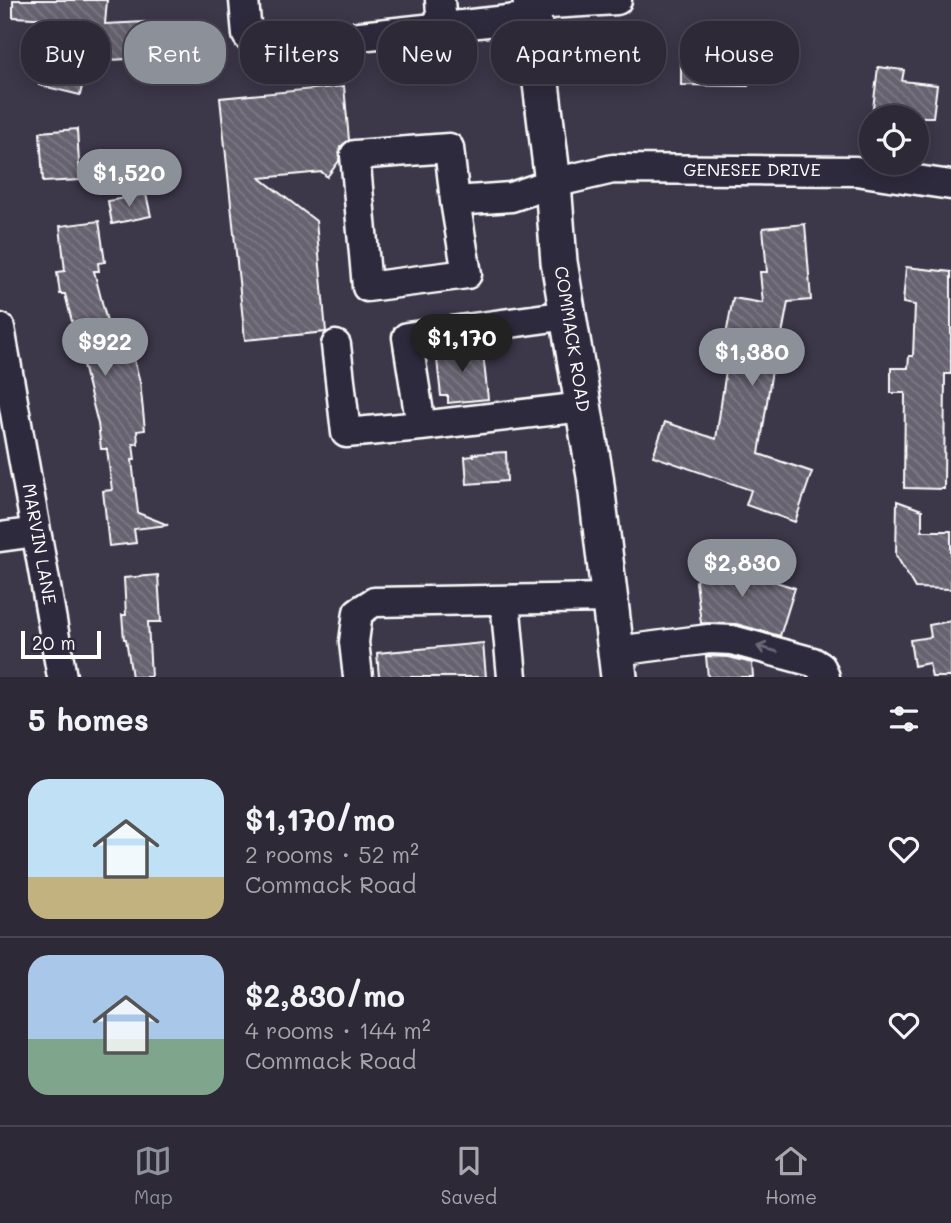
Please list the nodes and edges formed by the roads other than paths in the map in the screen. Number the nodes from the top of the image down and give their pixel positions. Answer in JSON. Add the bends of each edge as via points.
{"nodes":[{"id":1,"x":244,"y":0,"type":"edge"},
{"id":2,"x":617,"y":0,"type":"edge"},
{"id":3,"x":532,"y":8,"type":"edge"},
{"id":4,"x":441,"y":14,"type":"edge"},
{"id":5,"x":554,"y":183,"type":"junction"},
{"id":6,"x":951,"y":185,"type":"edge"},
{"id":7,"x":455,"y":201,"type":"junction"},
{"id":8,"x":568,"y":315,"type":"junction"},
{"id":9,"x":0,"y":328,"type":"edge"},
{"id":10,"x":336,"y":345,"type":"dead end"},
{"id":11,"x":583,"y":407,"type":"junction"},
{"id":12,"x":421,"y":426,"type":"junction"},
{"id":13,"x":36,"y":532,"type":"junction"},
{"id":14,"x":0,"y":537,"type":"edge"},
{"id":15,"x":610,"y":598,"type":"junction"},
{"id":16,"x":505,"y":600,"type":"junction"},
{"id":17,"x":618,"y":664,"type":"edge"},
{"id":18,"x":62,"y":677,"type":"edge"},
{"id":19,"x":358,"y":677,"type":"edge"},
{"id":20,"x":512,"y":677,"type":"edge"},
{"id":21,"x":825,"y":677,"type":"edge"}],
"edges":[{"from":1,"to":4,"type":"street","via":[[247,36],[255,45]]},
{"from":2,"to":3,"type":"street"},
{"from":3,"to":4,"type":"street"},
{"from":3,"to":5,"type":"main road","name":"COMMACK ROAD"},
{"from":5,"to":6,"type":"street","name":"GENESEE DRIVE","via":[[613,169],[642,169],[856,171]]},
{"from":5,"to":7,"type":"street","name":"GENESEE DRIVE","via":[[511,197]]},
{"from":5,"to":8,"type":"main road","name":"COMMACK ROAD"},
{"from":7,"to":7,"type":"street","via":[[449,148],[355,155],[367,287],[467,274]]},
{"from":8,"to":11,"type":"main road","name":"COMMACK ROAD"},
{"from":8,"to":12,"type":"street","via":[[407,337]]},
{"from":9,"to":13,"type":"street","name":"MARVIN LANE"},
{"from":10,"to":12,"type":"street","via":[[346,433]]},
{"from":11,"to":12,"type":"street"},
{"from":11,"to":15,"type":"main road","name":"COMMACK ROAD"},
{"from":13,"to":14,"type":"street"},
{"from":13,"to":18,"type":"street","name":"MARVIN LANE"},
{"from":15,"to":16,"type":"street"},
{"from":15,"to":17,"type":"main road","name":"COMMACK ROAD"},
{"from":16,"to":19,"type":"street","via":[[374,602],[358,612],[354,642]]},
{"from":16,"to":20,"type":"street"},
{"from":21,"to":17,"type":"street","one_way":true,"via":[[813,662],[732,640],[709,639]]}]}
